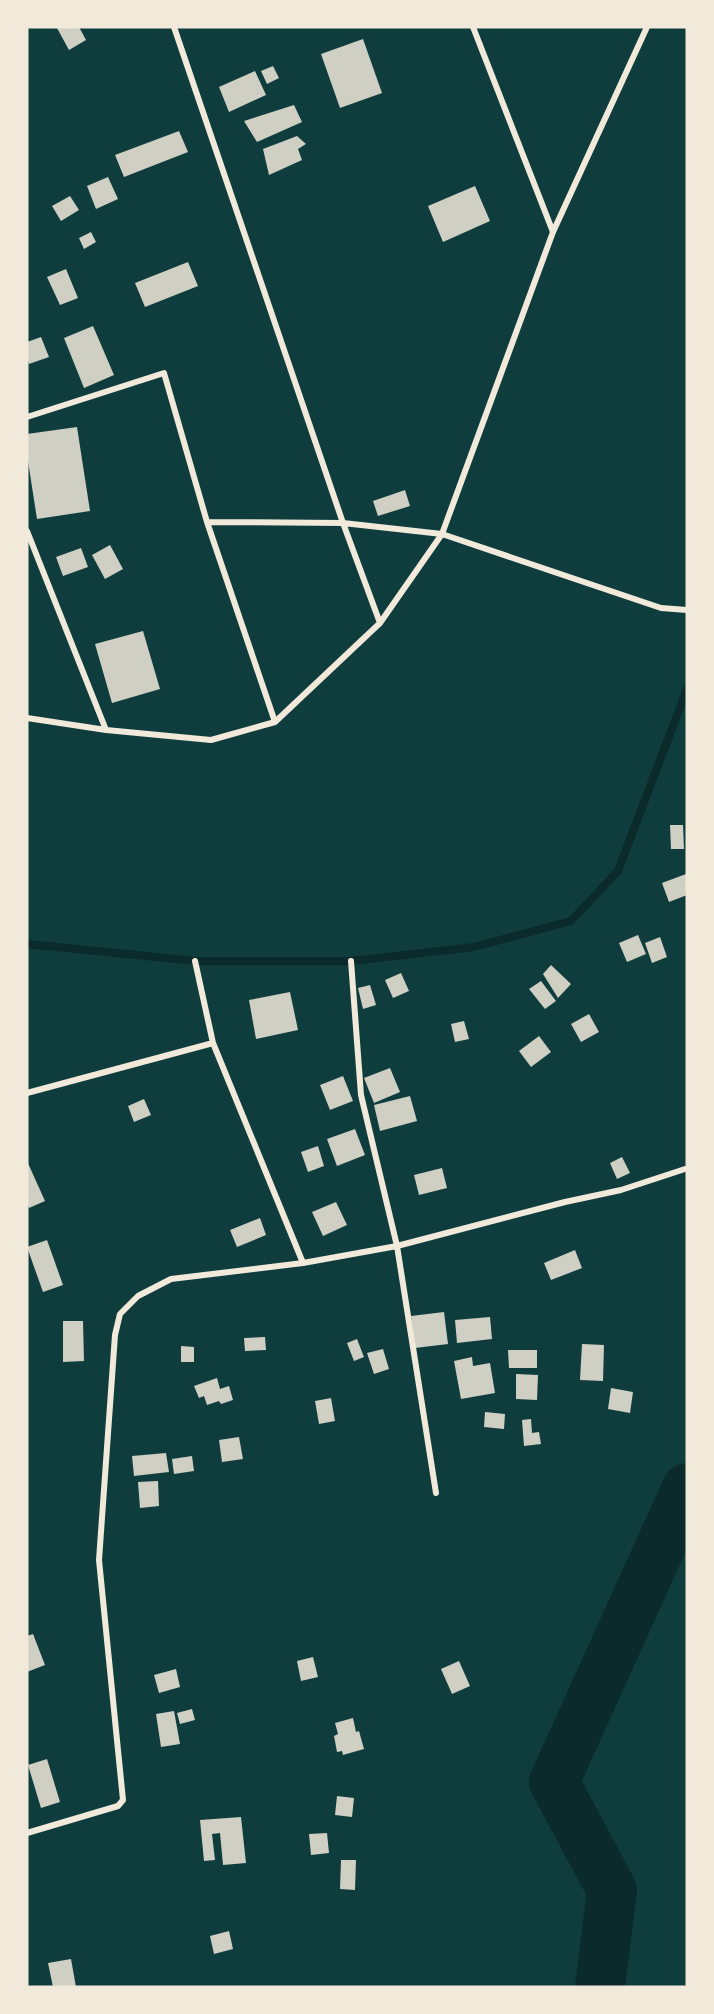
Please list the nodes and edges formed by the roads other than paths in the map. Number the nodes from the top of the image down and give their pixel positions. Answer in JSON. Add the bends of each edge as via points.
{"nodes":[{"id":1,"x":174,"y":27,"type":"edge"},
{"id":2,"x":473,"y":27,"type":"edge"},
{"id":3,"x":646,"y":27,"type":"edge"},
{"id":4,"x":554,"y":231,"type":"junction"},
{"id":5,"x":27,"y":417,"type":"edge"},
{"id":6,"x":207,"y":522,"type":"junction"},
{"id":7,"x":343,"y":523,"type":"junction"},
{"id":8,"x":27,"y":531,"type":"edge"},
{"id":9,"x":442,"y":534,"type":"junction"},
{"id":10,"x":687,"y":610,"type":"edge"},
{"id":11,"x":380,"y":623,"type":"junction"},
{"id":12,"x":27,"y":718,"type":"edge"},
{"id":13,"x":275,"y":722,"type":"junction"},
{"id":14,"x":106,"y":730,"type":"junction"},
{"id":15,"x":195,"y":961,"type":"dead end"},
{"id":16,"x":351,"y":961,"type":"dead end"},
{"id":17,"x":213,"y":1042,"type":"junction"},
{"id":18,"x":27,"y":1093,"type":"edge"},
{"id":19,"x":685,"y":1169,"type":"dead end"},
{"id":20,"x":397,"y":1246,"type":"junction"},
{"id":21,"x":303,"y":1263,"type":"junction"},
{"id":22,"x":435,"y":1493,"type":"dead end"},
{"id":23,"x":27,"y":1833,"type":"edge"}],
"edges":[{"from":1,"to":7,"type":"street"},
{"from":2,"to":4,"type":"street"},
{"from":3,"to":4,"type":"street"},
{"from":4,"to":9,"type":"street"},
{"from":5,"to":6,"type":"street","via":[[164,373]]},
{"from":6,"to":7,"type":"street"},
{"from":6,"to":13,"type":"street"},
{"from":7,"to":9,"type":"street"},
{"from":7,"to":11,"type":"street"},
{"from":8,"to":14,"type":"street"},
{"from":9,"to":10,"type":"street","via":[[661,608]]},
{"from":9,"to":11,"type":"street"},
{"from":11,"to":13,"type":"street"},
{"from":12,"to":14,"type":"street"},
{"from":13,"to":14,"type":"street","via":[[211,740]]},
{"from":15,"to":17,"type":"street"},
{"from":16,"to":20,"type":"street","via":[[361,1095]]},
{"from":17,"to":18,"type":"street"},
{"from":17,"to":21,"type":"street"},
{"from":19,"to":20,"type":"street","via":[[621,1190]]},
{"from":20,"to":21,"type":"street"},
{"from":20,"to":22,"type":"street"},
{"from":21,"to":23,"type":"street","via":[[171,1279],[138,1296],[120,1314],[115,1335],[99,1560],[123,1800],[118,1806]]}]}
